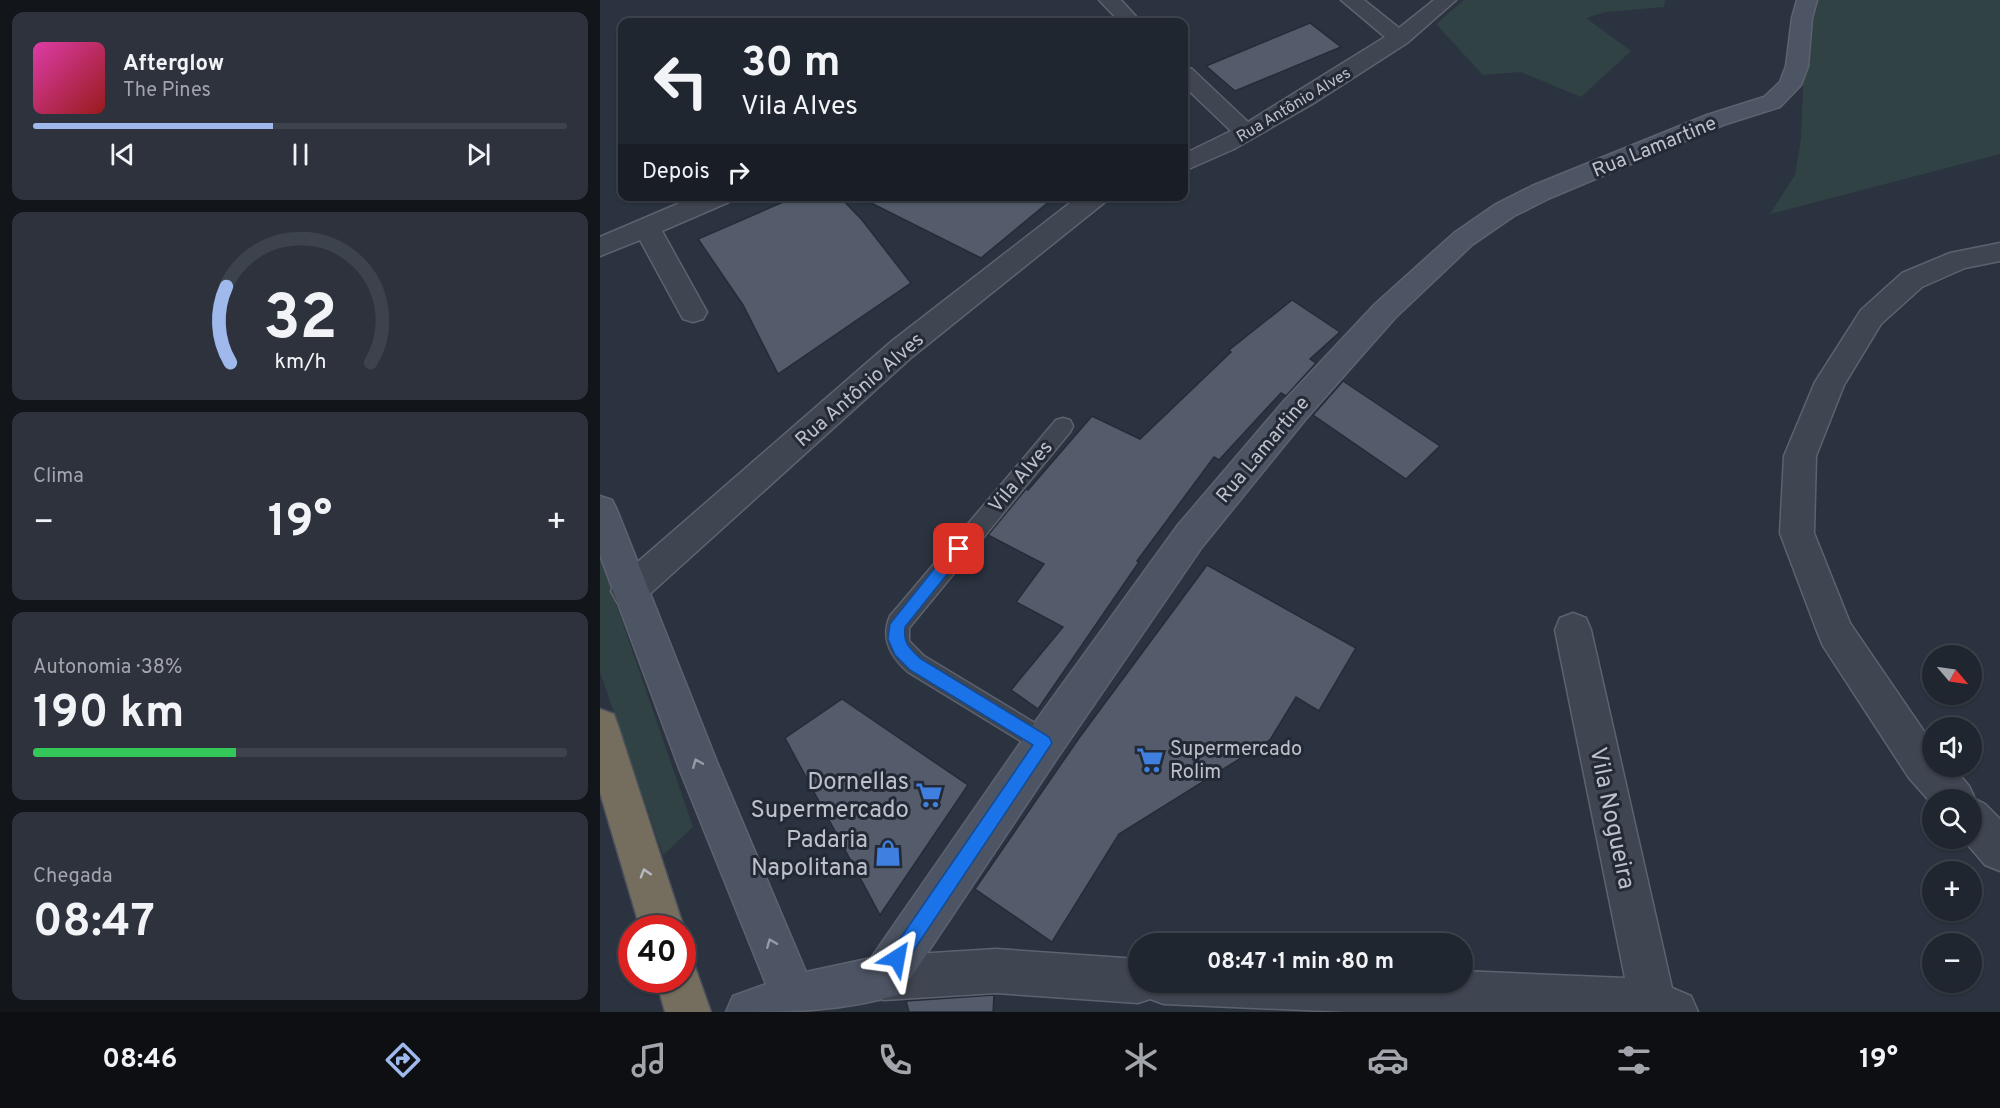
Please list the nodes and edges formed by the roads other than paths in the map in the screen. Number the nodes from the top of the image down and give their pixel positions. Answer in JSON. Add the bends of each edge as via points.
{"nodes":[{"id":1,"x":1109,"y":0,"type":"edge"},
{"id":2,"x":1351,"y":0,"type":"edge"},
{"id":3,"x":1446,"y":0,"type":"edge"},
{"id":4,"x":1807,"y":0,"type":"edge"},
{"id":5,"x":1127,"y":18,"type":"edge"},
{"id":6,"x":1399,"y":38,"type":"junction"},
{"id":7,"x":1188,"y":78,"type":"edge"},
{"id":8,"x":1246,"y":133,"type":"junction"},
{"id":9,"x":1188,"y":161,"type":"edge"},
{"id":10,"x":709,"y":201,"type":"edge"},
{"id":11,"x":1090,"y":201,"type":"edge"},
{"id":12,"x":647,"y":228,"type":"junction"},
{"id":13,"x":600,"y":247,"type":"edge"},
{"id":14,"x":2000,"y":252,"type":"edge"},
{"id":15,"x":693,"y":312,"type":"dead end"},
{"id":16,"x":1063,"y":426,"type":"dead end"},
{"id":17,"x":600,"y":510,"type":"edge"},
{"id":18,"x":629,"y":591,"type":"junction"},
{"id":19,"x":1573,"y":630,"type":"dead end"},
{"id":20,"x":600,"y":728,"type":"edge"},
{"id":21,"x":1044,"y":743,"type":"junction"},
{"id":22,"x":1945,"y":789,"type":"edge"},
{"id":23,"x":1982,"y":830,"type":"edge"},
{"id":24,"x":2000,"y":850,"type":"edge"},
{"id":25,"x":658,"y":915,"type":"edge"},
{"id":26,"x":884,"y":978,"type":"junction"},
{"id":27,"x":1128,"y":980,"type":"edge"},
{"id":28,"x":682,"y":993,"type":"edge"},
{"id":29,"x":1221,"y":993,"type":"edge"},
{"id":30,"x":1257,"y":1000,"type":"edge"},
{"id":31,"x":797,"y":1004,"type":"edge"},
{"id":32,"x":1664,"y":1009,"type":"edge"},
{"id":33,"x":688,"y":1012,"type":"edge"},
{"id":34,"x":749,"y":1012,"type":"edge"}],
"edges":[{"from":1,"to":5,"type":"street"},
{"from":2,"to":6,"type":"street"},
{"from":3,"to":6,"type":"street","name":"Rua Antônio Alves"},
{"from":4,"to":21,"type":"street","name":"Rua Lamartine","via":[[1797,66],[1790,85],[1772,102],[1715,120],[1505,210],[1463,239],[1384,311],[1190,536]]},
{"from":6,"to":8,"type":"street","name":"Rua Antônio Alves"},
{"from":7,"to":8,"type":"street"},
{"from":8,"to":9,"type":"street","name":"Rua Antônio Alves"},
{"from":10,"to":12,"type":"street"},
{"from":11,"to":18,"type":"street","name":"Rua Antônio Alves","via":[[902,349]]},
{"from":12,"to":13,"type":"street"},
{"from":12,"to":15,"type":"street"},
{"from":14,"to":22,"type":"street","via":[[1959,260],[1912,280],[1871,317],[1830,382],[1800,456],[1797,533],[1836,634],[1923,764]]},
{"from":16,"to":21,"type":"lane","name":"Vila Alves","via":[[898,624],[896,639],[916,664]]},
{"from":17,"to":18,"type":"street"},
{"from":31,"to":18,"type":"street","one_way":true},
{"from":19,"to":32,"type":"street","name":"Vila Nogueira"},
{"from":25,"to":20,"type":"highway","one_way":true},
{"from":21,"to":26,"type":"street","name":"Rua Lamartine"},
{"from":23,"to":24,"type":"street"},
{"from":26,"to":27,"type":"street","via":[[996,971]]},
{"from":26,"to":31,"type":"street"},
{"from":28,"to":33,"type":"highway"},
{"from":29,"to":30,"type":"street"},
{"from":30,"to":32,"type":"street","via":[[1637,1001]]},
{"from":31,"to":34,"type":"street"}]}
